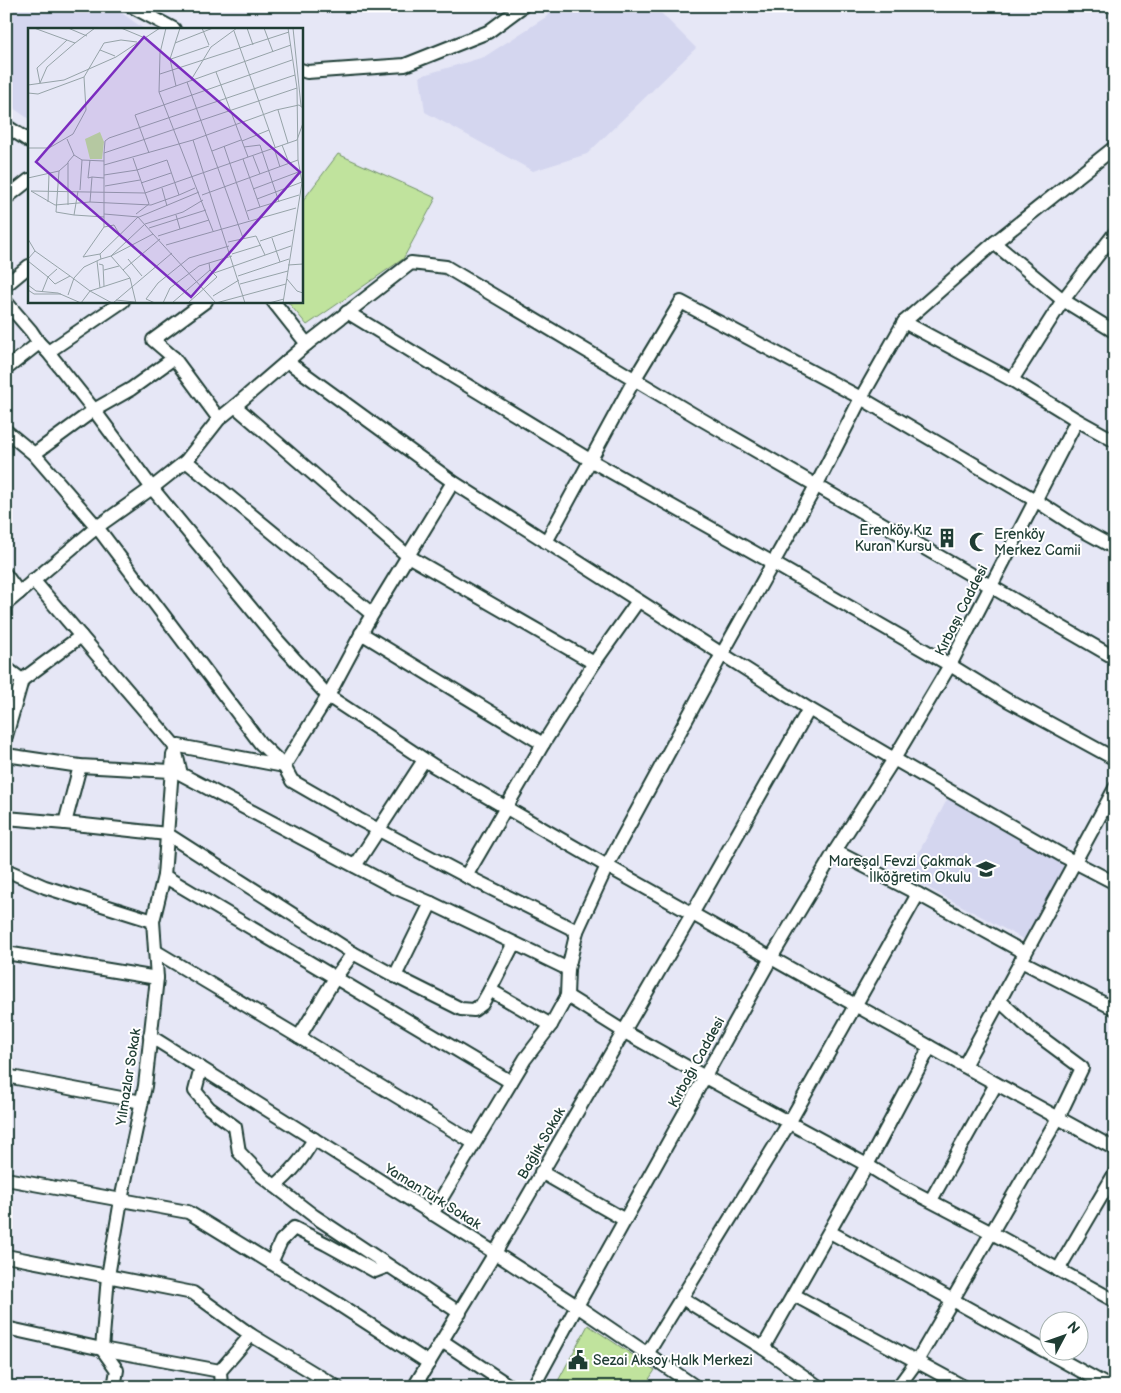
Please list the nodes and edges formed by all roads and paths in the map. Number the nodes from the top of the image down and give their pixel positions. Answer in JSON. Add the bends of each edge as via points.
{"nodes":[{"id":1,"x":131,"y":6,"type":"edge"},
{"id":2,"x":523,"y":6,"type":"edge"},
{"id":3,"x":172,"y":28,"type":"edge"},
{"id":4,"x":302,"y":70,"type":"edge"},
{"id":5,"x":6,"y":126,"type":"edge"},
{"id":6,"x":28,"y":140,"type":"edge"},
{"id":7,"x":1115,"y":147,"type":"edge"},
{"id":8,"x":28,"y":181,"type":"edge"},
{"id":9,"x":6,"y":198,"type":"edge"},
{"id":10,"x":1115,"y":233,"type":"edge"},
{"id":11,"x":994,"y":243,"type":"junction"},
{"id":12,"x":28,"y":267,"type":"edge"},
{"id":13,"x":6,"y":286,"type":"edge"},
{"id":14,"x":1063,"y":300,"type":"junction"},
{"id":15,"x":6,"y":302,"type":"edge"},
{"id":16,"x":121,"y":302,"type":"edge"},
{"id":17,"x":205,"y":302,"type":"edge"},
{"id":18,"x":274,"y":302,"type":"edge"},
{"id":19,"x":347,"y":312,"type":"junction"},
{"id":20,"x":904,"y":322,"type":"junction"},
{"id":21,"x":1115,"y":332,"type":"edge"},
{"id":22,"x":307,"y":344,"type":"junction"},
{"id":23,"x":43,"y":348,"type":"junction"},
{"id":24,"x":174,"y":358,"type":"junction"},
{"id":25,"x":287,"y":361,"type":"junction"},
{"id":26,"x":6,"y":369,"type":"edge"},
{"id":27,"x":634,"y":380,"type":"junction"},
{"id":28,"x":1012,"y":380,"type":"junction"},
{"id":29,"x":860,"y":398,"type":"junction"},
{"id":30,"x":235,"y":406,"type":"junction"},
{"id":31,"x":94,"y":410,"type":"junction"},
{"id":32,"x":219,"y":419,"type":"junction"},
{"id":33,"x":1077,"y":420,"type":"junction"},
{"id":34,"x":1115,"y":428,"type":"edge"},
{"id":35,"x":6,"y":431,"type":"edge"},
{"id":36,"x":1098,"y":431,"type":"junction"},
{"id":37,"x":1115,"y":441,"type":"edge"},
{"id":38,"x":34,"y":454,"type":"junction"},
{"id":39,"x":590,"y":460,"type":"junction"},
{"id":40,"x":186,"y":461,"type":"junction"},
{"id":41,"x":453,"y":482,"type":"junction"},
{"id":42,"x":816,"y":486,"type":"junction"},
{"id":43,"x":152,"y":488,"type":"junction"},
{"id":44,"x":1035,"y":500,"type":"junction"},
{"id":45,"x":97,"y":527,"type":"junction"},
{"id":46,"x":546,"y":542,"type":"junction"},
{"id":47,"x":1115,"y":548,"type":"edge"},
{"id":48,"x":408,"y":556,"type":"junction"},
{"id":49,"x":773,"y":563,"type":"junction"},
{"id":50,"x":6,"y":575,"type":"edge"},
{"id":51,"x":33,"y":580,"type":"junction"},
{"id":52,"x":990,"y":586,"type":"junction"},
{"id":53,"x":19,"y":593,"type":"junction"},
{"id":54,"x":638,"y":601,"type":"junction"},
{"id":55,"x":6,"y":604,"type":"edge"},
{"id":56,"x":372,"y":614,"type":"junction"},
{"id":57,"x":361,"y":633,"type":"junction"},
{"id":58,"x":81,"y":636,"type":"junction"},
{"id":59,"x":722,"y":654,"type":"junction"},
{"id":60,"x":1115,"y":658,"type":"edge"},
{"id":61,"x":594,"y":662,"type":"junction"},
{"id":62,"x":950,"y":665,"type":"junction"},
{"id":63,"x":6,"y":668,"type":"edge"},
{"id":64,"x":22,"y":680,"type":"junction"},
{"id":65,"x":328,"y":696,"type":"junction"},
{"id":66,"x":809,"y":709,"type":"junction"},
{"id":67,"x":6,"y":736,"type":"edge"},
{"id":68,"x":543,"y":744,"type":"junction"},
{"id":69,"x":174,"y":745,"type":"junction"},
{"id":70,"x":6,"y":755,"type":"edge"},
{"id":71,"x":894,"y":759,"type":"junction"},
{"id":72,"x":1115,"y":759,"type":"edge"},
{"id":73,"x":424,"y":760,"type":"junction"},
{"id":74,"x":80,"y":766,"type":"junction"},
{"id":75,"x":284,"y":766,"type":"junction"},
{"id":76,"x":171,"y":771,"type":"junction"},
{"id":77,"x":1115,"y":788,"type":"edge"},
{"id":78,"x":506,"y":808,"type":"junction"},
{"id":79,"x":6,"y":818,"type":"edge"},
{"id":80,"x":65,"y":823,"type":"junction"},
{"id":81,"x":378,"y":830,"type":"junction"},
{"id":82,"x":167,"y":834,"type":"junction"},
{"id":83,"x":835,"y":851,"type":"junction"},
{"id":84,"x":1075,"y":863,"type":"junction"},
{"id":85,"x":355,"y":866,"type":"junction"},
{"id":86,"x":607,"y":866,"type":"junction"},
{"id":87,"x":6,"y":870,"type":"edge"},
{"id":88,"x":164,"y":876,"type":"junction"},
{"id":89,"x":466,"y":876,"type":"junction"},
{"id":90,"x":1115,"y":883,"type":"edge"},
{"id":91,"x":918,"y":894,"type":"junction"},
{"id":92,"x":431,"y":903,"type":"junction"},
{"id":93,"x":692,"y":914,"type":"junction"},
{"id":94,"x":153,"y":921,"type":"junction"},
{"id":95,"x":577,"y":931,"type":"junction"},
{"id":96,"x":514,"y":944,"type":"junction"},
{"id":97,"x":155,"y":951,"type":"junction"},
{"id":98,"x":6,"y":953,"type":"edge"},
{"id":99,"x":353,"y":953,"type":"junction"},
{"id":100,"x":1023,"y":957,"type":"junction"},
{"id":101,"x":772,"y":958,"type":"junction"},
{"id":102,"x":568,"y":969,"type":"junction"},
{"id":103,"x":396,"y":976,"type":"junction"},
{"id":104,"x":156,"y":978,"type":"junction"},
{"id":105,"x":335,"y":978,"type":"junction"},
{"id":106,"x":490,"y":990,"type":"junction"},
{"id":107,"x":566,"y":996,"type":"junction"},
{"id":108,"x":1000,"y":1001,"type":"junction"},
{"id":109,"x":855,"y":1005,"type":"junction"},
{"id":110,"x":1115,"y":1009,"type":"edge"},
{"id":111,"x":551,"y":1025,"type":"junction"},
{"id":112,"x":623,"y":1031,"type":"junction"},
{"id":113,"x":150,"y":1036,"type":"junction"},
{"id":114,"x":299,"y":1037,"type":"junction"},
{"id":115,"x":930,"y":1047,"type":"junction"},
{"id":116,"x":964,"y":1066,"type":"junction"},
{"id":117,"x":201,"y":1068,"type":"junction"},
{"id":118,"x":6,"y":1076,"type":"edge"},
{"id":119,"x":705,"y":1077,"type":"junction"},
{"id":120,"x":511,"y":1082,"type":"junction"},
{"id":121,"x":996,"y":1084,"type":"junction"},
{"id":122,"x":142,"y":1102,"type":"junction"},
{"id":123,"x":1058,"y":1118,"type":"junction"},
{"id":124,"x":789,"y":1123,"type":"junction"},
{"id":125,"x":314,"y":1139,"type":"junction"},
{"id":126,"x":474,"y":1143,"type":"junction"},
{"id":127,"x":1115,"y":1148,"type":"edge"},
{"id":128,"x":867,"y":1165,"type":"junction"},
{"id":129,"x":541,"y":1172,"type":"junction"},
{"id":130,"x":1115,"y":1173,"type":"edge"},
{"id":131,"x":6,"y":1179,"type":"edge"},
{"id":132,"x":275,"y":1186,"type":"junction"},
{"id":133,"x":121,"y":1200,"type":"junction"},
{"id":134,"x":931,"y":1200,"type":"junction"},
{"id":135,"x":432,"y":1214,"type":"junction"},
{"id":136,"x":625,"y":1220,"type":"junction"},
{"id":137,"x":830,"y":1232,"type":"junction"},
{"id":138,"x":992,"y":1233,"type":"junction"},
{"id":139,"x":495,"y":1253,"type":"junction"},
{"id":140,"x":6,"y":1256,"type":"edge"},
{"id":141,"x":271,"y":1263,"type":"junction"},
{"id":142,"x":388,"y":1266,"type":"junction"},
{"id":143,"x":1058,"y":1270,"type":"junction"},
{"id":144,"x":108,"y":1276,"type":"junction"},
{"id":145,"x":794,"y":1295,"type":"junction"},
{"id":146,"x":682,"y":1298,"type":"junction"},
{"id":147,"x":952,"y":1300,"type":"junction"},
{"id":148,"x":1115,"y":1301,"type":"edge"},
{"id":149,"x":577,"y":1306,"type":"junction"},
{"id":150,"x":460,"y":1313,"type":"junction"},
{"id":151,"x":6,"y":1328,"type":"edge"},
{"id":152,"x":250,"y":1335,"type":"junction"},
{"id":153,"x":442,"y":1341,"type":"junction"},
{"id":154,"x":763,"y":1348,"type":"junction"},
{"id":155,"x":102,"y":1349,"type":"junction"},
{"id":156,"x":647,"y":1354,"type":"junction"},
{"id":157,"x":917,"y":1361,"type":"junction"},
{"id":158,"x":429,"y":1363,"type":"junction"},
{"id":159,"x":220,"y":1371,"type":"junction"},
{"id":160,"x":114,"y":1387,"type":"edge"},
{"id":161,"x":221,"y":1387,"type":"edge"},
{"id":162,"x":337,"y":1387,"type":"edge"},
{"id":163,"x":414,"y":1387,"type":"edge"},
{"id":164,"x":511,"y":1387,"type":"edge"},
{"id":165,"x":533,"y":1387,"type":"edge"},
{"id":166,"x":696,"y":1387,"type":"edge"},
{"id":167,"x":819,"y":1387,"type":"edge"},
{"id":168,"x":898,"y":1387,"type":"edge"},
{"id":169,"x":964,"y":1387,"type":"edge"},
{"id":170,"x":1110,"y":1387,"type":"edge"}],
"edges":[{"from":1,"to":3,"type":"street"},
{"from":2,"to":4,"type":"street","via":[[488,32],[405,65]]},
{"from":5,"to":6,"type":"street"},
{"from":7,"to":11,"type":"street"},
{"from":8,"to":9,"type":"street"},
{"from":10,"to":14,"type":"street"},
{"from":11,"to":14,"type":"street"},
{"from":11,"to":20,"type":"street"},
{"from":12,"to":13,"type":"street"},
{"from":14,"to":21,"type":"street"},
{"from":14,"to":28,"type":"street"},
{"from":15,"to":23,"type":"street"},
{"from":16,"to":23,"type":"street"},
{"from":17,"to":24,"type":"street","via":[[154,340]]},
{"from":18,"to":22,"type":"street"},
{"from":19,"to":22,"type":"street"},
{"from":19,"to":27,"type":"street","via":[[411,263],[446,267]]},
{"from":19,"to":39,"type":"street"},
{"from":20,"to":28,"type":"street"},
{"from":20,"to":29,"type":"street"},
{"from":22,"to":25,"type":"street"},
{"from":23,"to":26,"type":"street"},
{"from":23,"to":31,"type":"street"},
{"from":24,"to":31,"type":"street","via":[[131,389]]},
{"from":24,"to":32,"type":"street"},
{"from":25,"to":30,"type":"street"},
{"from":25,"to":41,"type":"street"},
{"from":27,"to":29,"type":"street","via":[[681,302]]},
{"from":27,"to":39,"type":"street"},
{"from":27,"to":42,"type":"street"},
{"from":28,"to":33,"type":"street"},
{"from":29,"to":42,"type":"street"},
{"from":29,"to":44,"type":"street"},
{"from":30,"to":32,"type":"street"},
{"from":30,"to":48,"type":"street"},
{"from":31,"to":38,"type":"street"},
{"from":31,"to":43,"type":"street"},
{"from":32,"to":40,"type":"street"},
{"from":33,"to":36,"type":"street"},
{"from":33,"to":44,"type":"street","name":"Kırbaşı Caddesi"},
{"from":34,"to":36,"type":"street"},
{"from":35,"to":38,"type":"street"},
{"from":36,"to":37,"type":"street"},
{"from":38,"to":45,"type":"street"},
{"from":39,"to":46,"type":"street"},
{"from":39,"to":49,"type":"street"},
{"from":40,"to":43,"type":"street"},
{"from":40,"to":56,"type":"street"},
{"from":41,"to":46,"type":"street"},
{"from":41,"to":48,"type":"street"},
{"from":42,"to":49,"type":"street"},
{"from":42,"to":52,"type":"street"},
{"from":43,"to":45,"type":"street"},
{"from":43,"to":65,"type":"street","via":[[278,641]]},
{"from":44,"to":47,"type":"street","via":[[1080,530]]},
{"from":44,"to":52,"type":"street","name":"Kırbaşı Caddesi"},
{"from":45,"to":51,"type":"street"},
{"from":45,"to":75,"type":"street","via":[[260,742]]},
{"from":46,"to":54,"type":"street"},
{"from":48,"to":56,"type":"street"},
{"from":48,"to":61,"type":"street"},
{"from":49,"to":59,"type":"street"},
{"from":49,"to":62,"type":"street"},
{"from":50,"to":53,"type":"street"},
{"from":51,"to":53,"type":"street"},
{"from":51,"to":58,"type":"street"},
{"from":52,"to":60,"type":"street"},
{"from":52,"to":62,"type":"street","name":"Kırbaşı Caddesi"},
{"from":53,"to":55,"type":"street"},
{"from":54,"to":59,"type":"street"},
{"from":54,"to":61,"type":"street"},
{"from":56,"to":57,"type":"street"},
{"from":57,"to":65,"type":"street"},
{"from":57,"to":68,"type":"street"},
{"from":58,"to":64,"type":"street"},
{"from":58,"to":69,"type":"street"},
{"from":59,"to":66,"type":"street"},
{"from":59,"to":86,"type":"street"},
{"from":61,"to":68,"type":"street"},
{"from":62,"to":71,"type":"street","name":"Kırbaşı Caddesi"},
{"from":62,"to":72,"type":"street"},
{"from":63,"to":64,"type":"street"},
{"from":64,"to":67,"type":"street"},
{"from":65,"to":73,"type":"street"},
{"from":65,"to":75,"type":"street"},
{"from":66,"to":71,"type":"street"},
{"from":66,"to":93,"type":"street","name":"Bağlık Sokak"},
{"from":68,"to":78,"type":"street"},
{"from":69,"to":75,"type":"street"},
{"from":69,"to":76,"type":"street","name":"Yılmazlar Sokak"},
{"from":69,"to":85,"type":"street","via":[[181,774]]},
{"from":70,"to":74,"type":"street"},
{"from":71,"to":83,"type":"street","name":"Kırbağı Caddesi"},
{"from":71,"to":84,"type":"street"},
{"from":73,"to":78,"type":"street"},
{"from":73,"to":81,"type":"street"},
{"from":74,"to":76,"type":"street"},
{"from":74,"to":80,"type":"street"},
{"from":75,"to":81,"type":"street","via":[[292,780]]},
{"from":76,"to":82,"type":"street","name":"Yılmazlar Sokak"},
{"from":77,"to":84,"type":"street"},
{"from":78,"to":86,"type":"street"},
{"from":78,"to":89,"type":"street"},
{"from":79,"to":80,"type":"street"},
{"from":80,"to":82,"type":"street"},
{"from":81,"to":85,"type":"street"},
{"from":81,"to":89,"type":"street"},
{"from":82,"to":88,"type":"street","name":"Yılmazlar Sokak"},
{"from":82,"to":99,"type":"street"},
{"from":83,"to":91,"type":"street"},
{"from":83,"to":101,"type":"street","name":"Kırbağı Caddesi"},
{"from":84,"to":90,"type":"street"},
{"from":84,"to":100,"type":"street"},
{"from":85,"to":92,"type":"street"},
{"from":86,"to":93,"type":"street"},
{"from":86,"to":95,"type":"street"},
{"from":87,"to":94,"type":"street","via":[[45,887]]},
{"from":88,"to":94,"type":"street","name":"Yılmazlar Sokak"},
{"from":88,"to":105,"type":"street"},
{"from":89,"to":95,"type":"street"},
{"from":91,"to":100,"type":"street"},
{"from":91,"to":109,"type":"street"},
{"from":92,"to":96,"type":"street"},
{"from":92,"to":103,"type":"street"},
{"from":93,"to":101,"type":"street"},
{"from":93,"to":112,"type":"street","name":"Bağlık Sokak"},
{"from":94,"to":97,"type":"street","name":"Yılmazlar Sokak"},
{"from":95,"to":102,"type":"street"},
{"from":96,"to":102,"type":"street"},
{"from":96,"to":106,"type":"street"},
{"from":97,"to":104,"type":"street","name":"Yılmazlar Sokak"},
{"from":97,"to":114,"type":"street"},
{"from":98,"to":104,"type":"street"},
{"from":99,"to":103,"type":"street"},
{"from":99,"to":105,"type":"street"},
{"from":100,"to":108,"type":"street"},
{"from":100,"to":110,"type":"street"},
{"from":101,"to":109,"type":"street"},
{"from":101,"to":119,"type":"street","name":"Kırbağı Caddesi"},
{"from":102,"to":107,"type":"street"},
{"from":103,"to":106,"type":"street","via":[[461,1009],[474,1010]]},
{"from":104,"to":113,"type":"street","name":"Yılmazlar Sokak"},
{"from":105,"to":114,"type":"street"},
{"from":105,"to":120,"type":"street"},
{"from":106,"to":111,"type":"street"},
{"from":107,"to":111,"type":"street"},
{"from":107,"to":112,"type":"street"},
{"from":108,"to":116,"type":"street"},
{"from":108,"to":123,"type":"street","via":[[1031,1030],[1082,1068]]},
{"from":109,"to":115,"type":"street"},
{"from":109,"to":124,"type":"street"},
{"from":111,"to":120,"type":"street"},
{"from":112,"to":119,"type":"street"},
{"from":112,"to":129,"type":"street","name":"Bağlık Sokak"},
{"from":113,"to":117,"type":"street","name":"YamanTürk Sokak"},
{"from":113,"to":122,"type":"street","name":"Yılmazlar Sokak"},
{"from":114,"to":126,"type":"street"},
{"from":115,"to":116,"type":"street"},
{"from":115,"to":128,"type":"street"},
{"from":116,"to":121,"type":"street"},
{"from":117,"to":125,"type":"street","name":"YamanTürk Sokak"},
{"from":117,"to":132,"type":"street","via":[[195,1091],[209,1108],[234,1127],[239,1152]]},
{"from":118,"to":122,"type":"street"},
{"from":119,"to":124,"type":"street"},
{"from":119,"to":136,"type":"street","name":"Kırbağı Caddesi"},
{"from":120,"to":126,"type":"street"},
{"from":121,"to":123,"type":"street"},
{"from":121,"to":134,"type":"street"},
{"from":122,"to":133,"type":"street","name":"Yılmazlar Sokak"},
{"from":123,"to":127,"type":"street"},
{"from":123,"to":138,"type":"street"},
{"from":124,"to":128,"type":"street"},
{"from":124,"to":146,"type":"street"},
{"from":125,"to":132,"type":"street","via":[[300,1162]]},
{"from":125,"to":135,"type":"street","name":"YamanTürk Sokak"},
{"from":126,"to":135,"type":"street"},
{"from":128,"to":134,"type":"street"},
{"from":128,"to":137,"type":"street"},
{"from":129,"to":136,"type":"street"},
{"from":129,"to":139,"type":"street","name":"Bağlık Sokak"},
{"from":130,"to":143,"type":"street"},
{"from":131,"to":133,"type":"street"},
{"from":132,"to":142,"type":"street"},
{"from":133,"to":141,"type":"street","via":[[188,1212]]},
{"from":133,"to":144,"type":"street","name":"Yılmazlar Sokak"},
{"from":134,"to":138,"type":"street"},
{"from":135,"to":139,"type":"street","name":"YamanTürk Sokak"},
{"from":136,"to":149,"type":"street","name":"Kırbağı Caddesi"},
{"from":137,"to":145,"type":"street"},
{"from":137,"to":147,"type":"street"},
{"from":138,"to":143,"type":"street"},
{"from":138,"to":147,"type":"street"},
{"from":139,"to":149,"type":"street","name":"YamanTürk Sokak"},
{"from":139,"to":150,"type":"street","name":"Bağlık Sokak"},
{"from":140,"to":144,"type":"street"},
{"from":141,"to":142,"type":"street","via":[[281,1241],[294,1228],[375,1272]]},
{"from":141,"to":158,"type":"street"},
{"from":142,"to":150,"type":"street"},
{"from":143,"to":148,"type":"street"},
{"from":144,"to":152,"type":"street","via":[[193,1293]]},
{"from":144,"to":155,"type":"street","name":"Yılmazlar Sokak"},
{"from":145,"to":154,"type":"street"},
{"from":145,"to":157,"type":"street"},
{"from":146,"to":154,"type":"street"},
{"from":146,"to":156,"type":"street"},
{"from":147,"to":157,"type":"street"},
{"from":147,"to":170,"type":"street"},
{"from":149,"to":156,"type":"street","name":"YamanTürk Sokak"},
{"from":149,"to":165,"type":"street","name":"Kırbağı Caddesi"},
{"from":150,"to":153,"type":"street","name":"Bağlık Sokak"},
{"from":151,"to":155,"type":"street"},
{"from":152,"to":159,"type":"street"},
{"from":152,"to":162,"type":"street"},
{"from":153,"to":158,"type":"street","name":"Bağlık Sokak"},
{"from":153,"to":164,"type":"street"},
{"from":154,"to":167,"type":"street"},
{"from":155,"to":159,"type":"street"},
{"from":155,"to":160,"type":"street","via":[[117,1370]]},
{"from":156,"to":166,"type":"street","name":"YamanTürk Sokak"},
{"from":157,"to":168,"type":"street"},
{"from":157,"to":169,"type":"street"},
{"from":158,"to":163,"type":"street","name":"Bağlık Sokak"},
{"from":159,"to":161,"type":"street"}]}
